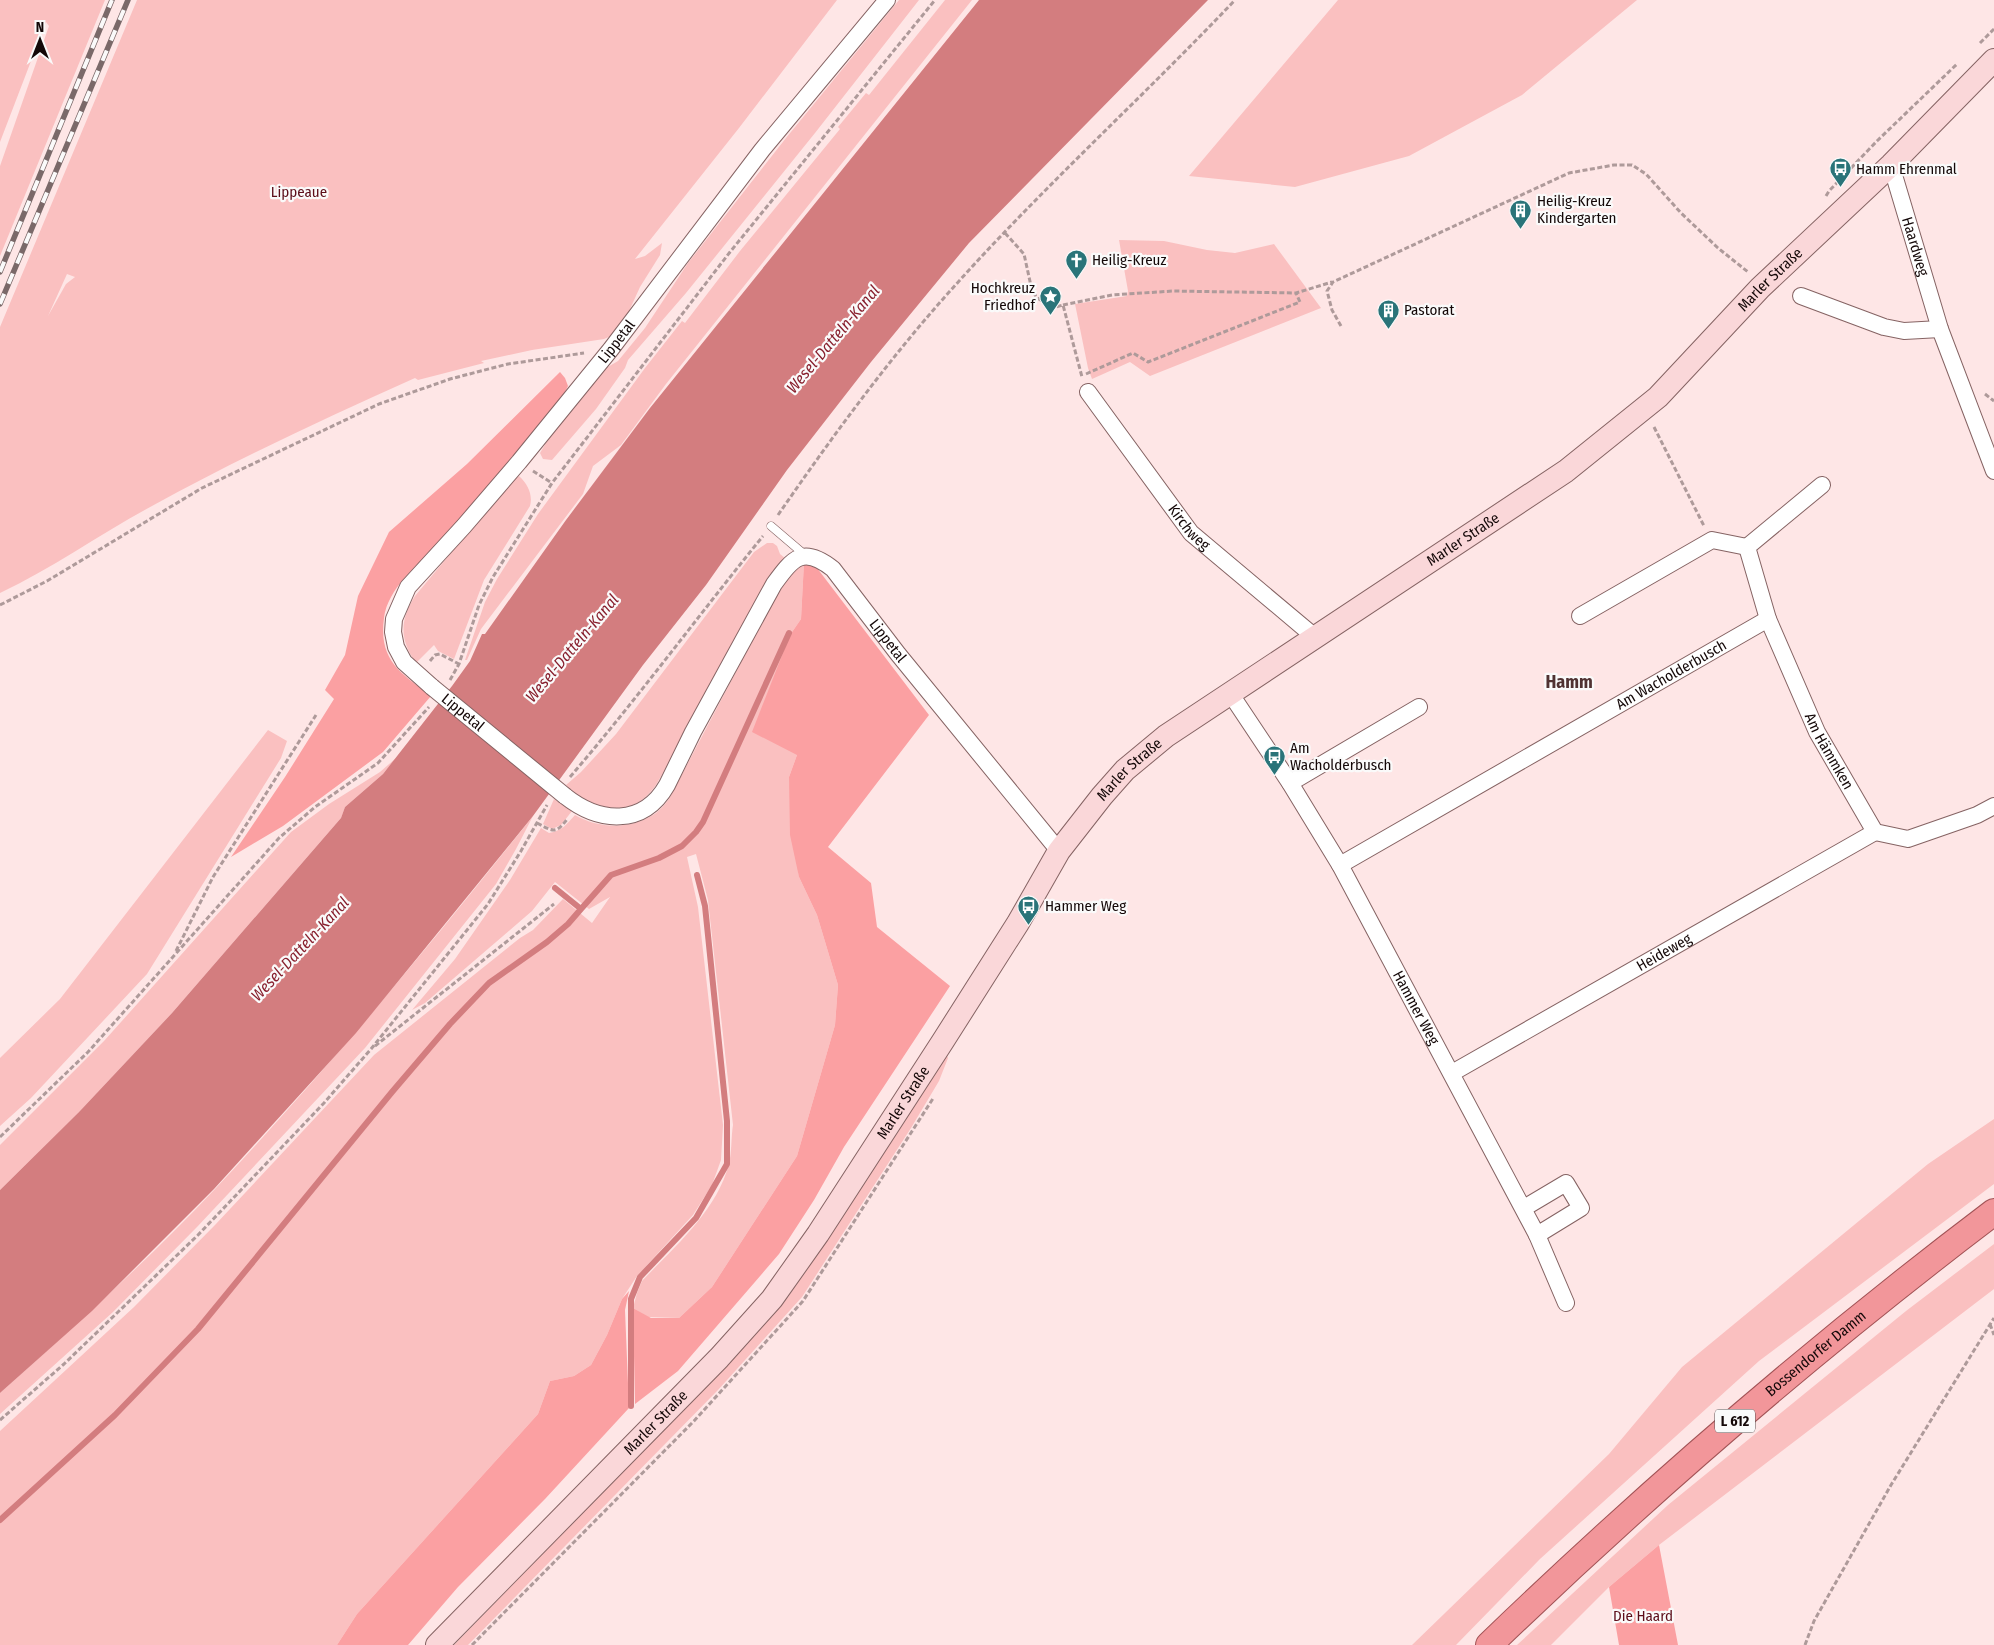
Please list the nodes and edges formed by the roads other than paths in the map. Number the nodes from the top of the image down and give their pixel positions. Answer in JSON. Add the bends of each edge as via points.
{"nodes":[{"id":1,"x":887,"y":0,"type":"edge"},
{"id":2,"x":1994,"y":60,"type":"edge"},
{"id":3,"x":1891,"y":165,"type":"junction"},
{"id":4,"x":1801,"y":296,"type":"dead end"},
{"id":5,"x":1940,"y":329,"type":"junction"},
{"id":6,"x":1088,"y":392,"type":"road end"},
{"id":7,"x":1994,"y":471,"type":"edge"},
{"id":8,"x":1822,"y":485,"type":"dead end"},
{"id":9,"x":771,"y":526,"type":"road end"},
{"id":10,"x":1748,"y":547,"type":"junction"},
{"id":11,"x":806,"y":556,"type":"junction"},
{"id":12,"x":1580,"y":616,"type":"dead end"},
{"id":13,"x":1768,"y":619,"type":"junction"},
{"id":14,"x":1316,"y":638,"type":"junction"},
{"id":15,"x":1230,"y":694,"type":"junction"},
{"id":16,"x":1419,"y":707,"type":"dead end"},
{"id":17,"x":1290,"y":783,"type":"junction"},
{"id":18,"x":1994,"y":806,"type":"edge"},
{"id":19,"x":1874,"y":832,"type":"junction"},
{"id":20,"x":1060,"y":851,"type":"junction"},
{"id":21,"x":1340,"y":865,"type":"junction"},
{"id":22,"x":1452,"y":1073,"type":"junction"},
{"id":23,"x":1524,"y":1208,"type":"junction"},
{"id":24,"x":1994,"y":1212,"type":"edge"},
{"id":25,"x":1537,"y":1235,"type":"junction"},
{"id":26,"x":1566,"y":1303,"type":"dead end"},
{"id":27,"x":437,"y":1645,"type":"edge"},
{"id":28,"x":1489,"y":1645,"type":"edge"}],
"edges":[{"from":1,"to":11,"type":"street","name":"Lippetal","bridge":true,"via":[[762,150],[611,349],[519,462],[408,587],[394,619],[393,632],[404,662],[557,798],[592,812],[615,816],[639,812],[667,785],[774,584],[789,564]]},
{"from":2,"to":3,"type":"main road","name":"Marler Straße"},
{"from":3,"to":5,"type":"street","name":"Haardweg"},
{"from":3,"to":14,"type":"main road","name":"Marler Straße","via":[[1760,288],[1645,409],[1566,471]]},
{"from":4,"to":5,"type":"street","via":[[1904,331]]},
{"from":5,"to":7,"type":"street","name":"Haardweg"},
{"from":6,"to":14,"type":"street","name":"Kirchweg","via":[[1191,533]]},
{"from":8,"to":10,"type":"street"},
{"from":9,"to":11,"type":"lane"},
{"from":10,"to":12,"type":"street","via":[[1712,540]]},
{"from":10,"to":13,"type":"street","name":"Am Hämmken"},
{"from":11,"to":20,"type":"street","name":"Lippetal","via":[[821,559],[833,569],[898,654]]},
{"from":13,"to":19,"type":"street","name":"Am Hämmken","via":[[1817,732]]},
{"from":13,"to":21,"type":"street","name":"Am Wacholderbusch"},
{"from":14,"to":15,"type":"main road","name":"Marler Straße"},
{"from":15,"to":17,"type":"street","name":"Hammer Weg"},
{"from":15,"to":20,"type":"main road","name":"Marler Straße","via":[[1145,752],[1125,770]]},
{"from":16,"to":17,"type":"street"},
{"from":17,"to":21,"type":"street","name":"Hammer Weg"},
{"from":18,"to":19,"type":"street","via":[[1908,839]]},
{"from":19,"to":22,"type":"street","name":"Heideweg"},
{"from":20,"to":27,"type":"main road","name":"Marler Straße","via":[[943,1041],[772,1299],[719,1358]]},
{"from":21,"to":22,"type":"street","name":"Hammer Weg"},
{"from":22,"to":23,"type":"street","name":"Hammer Weg"},
{"from":23,"to":25,"type":"street","name":"Hammer Weg"},
{"from":23,"to":25,"type":"street","via":[[1566,1184],[1581,1208]]},
{"from":24,"to":28,"type":"highway","name":"Bossendorfer Damm","number":"L 612","via":[[1859,1318],[1693,1458]]},
{"from":25,"to":26,"type":"street","name":"Hammer Weg"}]}
